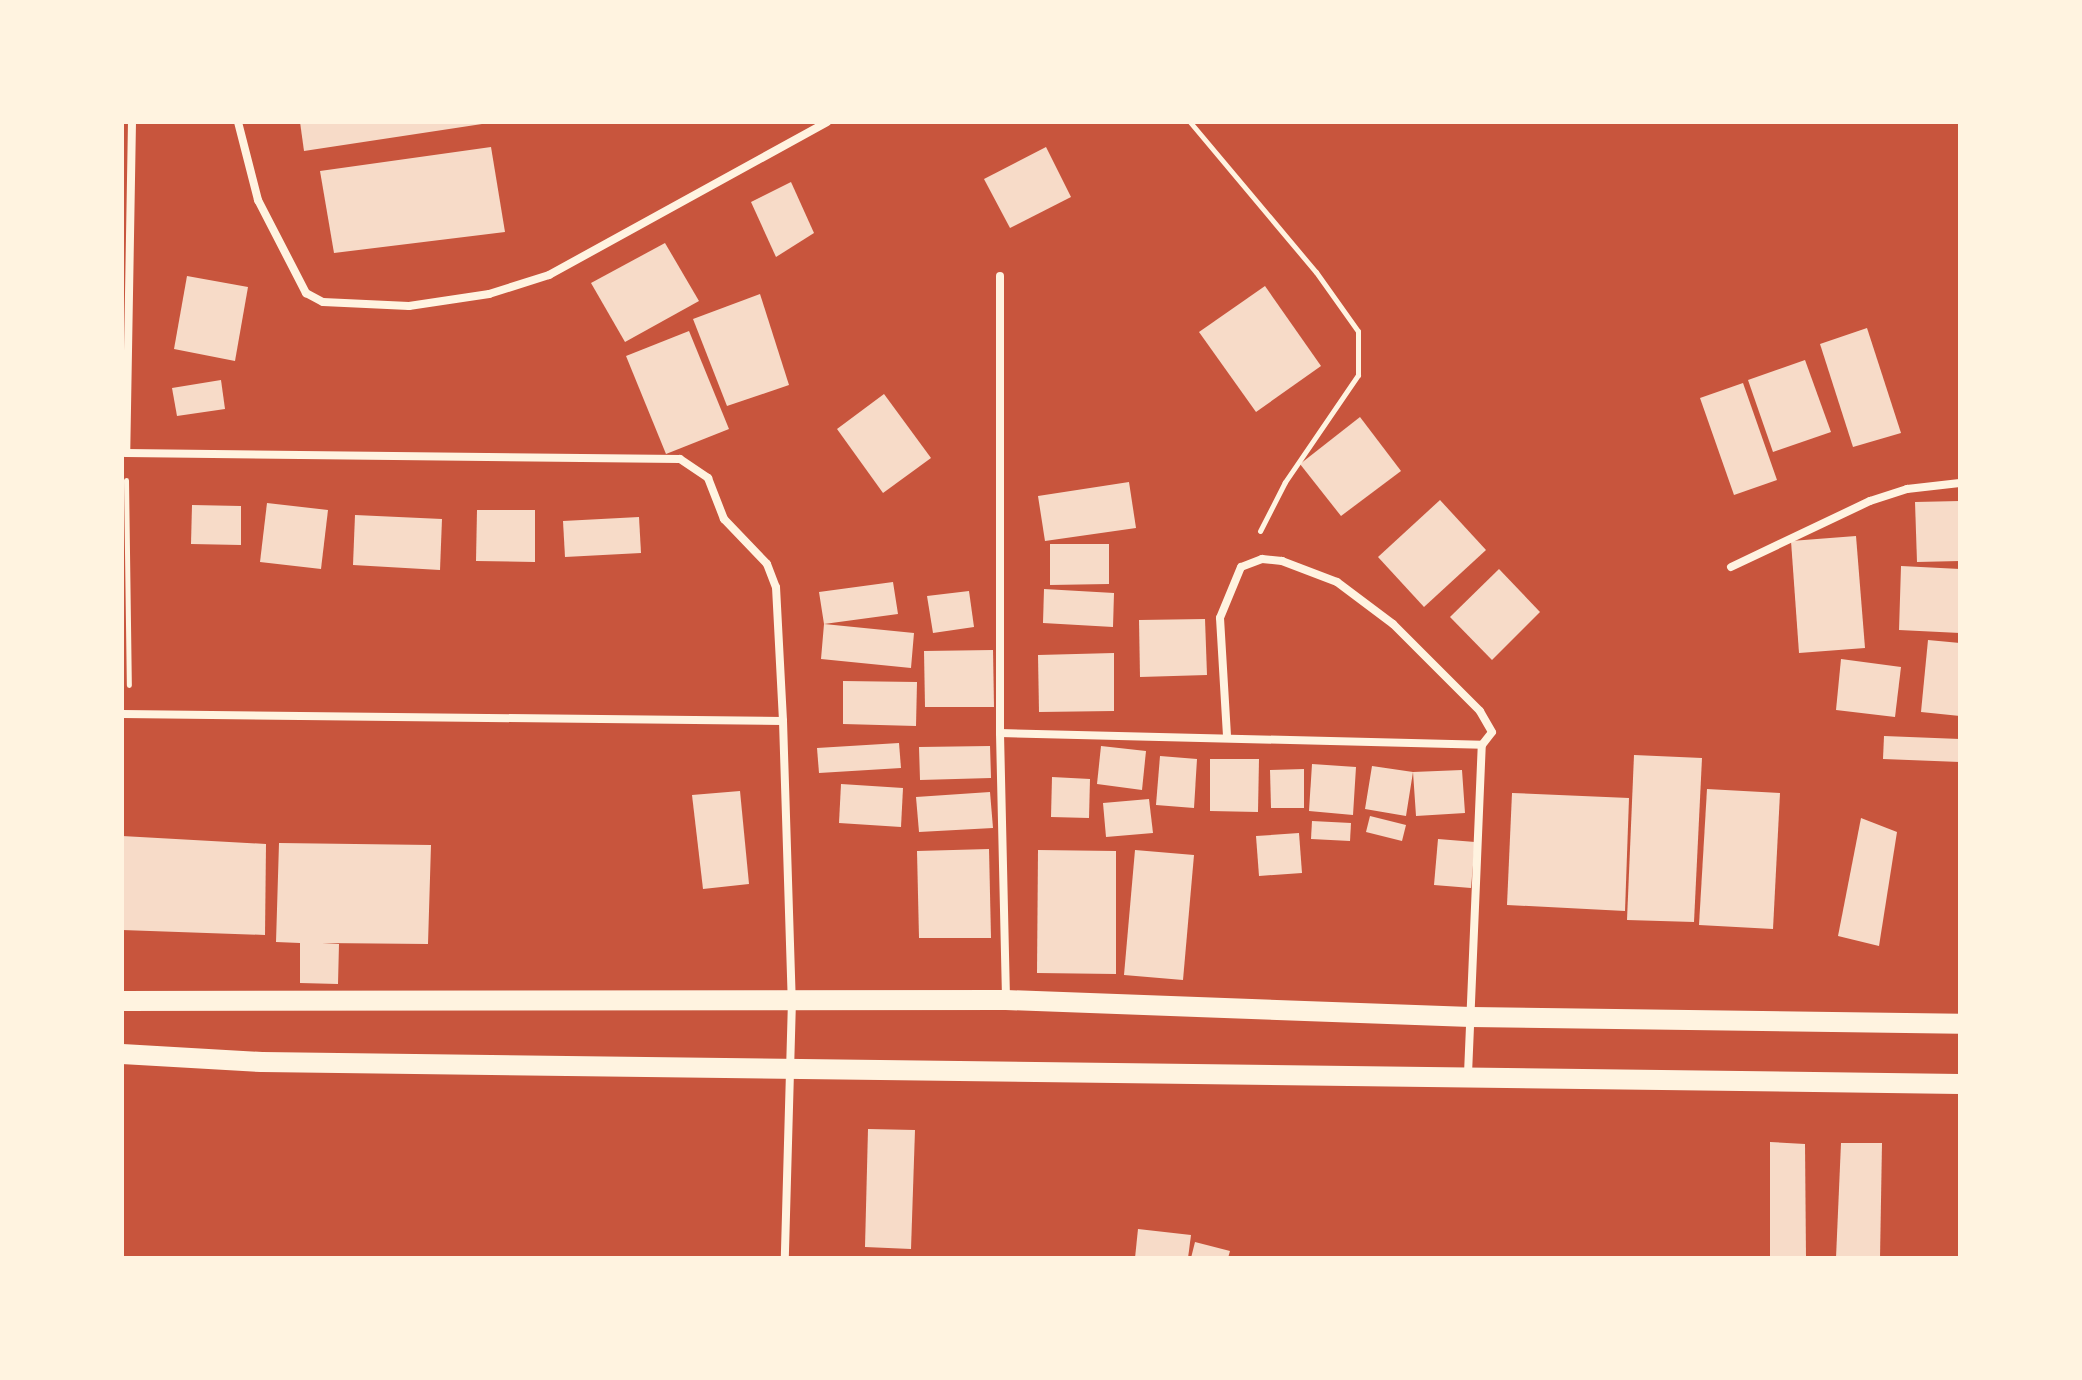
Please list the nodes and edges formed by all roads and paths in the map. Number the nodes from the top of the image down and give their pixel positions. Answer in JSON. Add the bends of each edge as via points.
{"nodes":[{"id":1,"x":132,"y":122,"type":"edge"},
{"id":2,"x":238,"y":122,"type":"edge"},
{"id":3,"x":827,"y":122,"type":"edge"},
{"id":4,"x":1190,"y":122,"type":"edge"},
{"id":5,"x":1000,"y":276,"type":"dead end"},
{"id":6,"x":126,"y":453,"type":"junction"},
{"id":7,"x":1960,"y":483,"type":"edge"},
{"id":8,"x":1241,"y":567,"type":"junction"},
{"id":9,"x":1731,"y":567,"type":"dead end"},
{"id":10,"x":126,"y":714,"type":"edge"},
{"id":11,"x":783,"y":721,"type":"junction"},
{"id":12,"x":1000,"y":733,"type":"junction"},
{"id":13,"x":1227,"y":735,"type":"junction"},
{"id":14,"x":1482,"y":745,"type":"junction"},
{"id":15,"x":792,"y":1000,"type":"junction"},
{"id":16,"x":1006,"y":1000,"type":"junction"},
{"id":17,"x":122,"y":1001,"type":"edge"},
{"id":18,"x":1471,"y":1017,"type":"junction"},
{"id":19,"x":1960,"y":1024,"type":"edge"},
{"id":20,"x":122,"y":1054,"type":"edge"},
{"id":21,"x":790,"y":1068,"type":"junction"},
{"id":22,"x":1468,"y":1074,"type":"junction"},
{"id":23,"x":1960,"y":1084,"type":"edge"},
{"id":24,"x":785,"y":1258,"type":"edge"}],
"edges":[{"from":1,"to":6,"type":"street"},
{"from":2,"to":3,"type":"street","via":[[258,200],[306,293],[323,302],[409,306],[489,294],[549,275]]},
{"from":4,"to":8,"type":"path","via":[[1316,272],[1358,331],[1358,375],[1285,482]]},
{"from":5,"to":12,"type":"street"},
{"from":6,"to":10,"type":"path"},
{"from":6,"to":11,"type":"street","via":[[680,459],[708,478],[724,519],[767,564],[776,587]]},
{"from":7,"to":9,"type":"street","via":[[1907,489],[1870,501]]},
{"from":8,"to":13,"type":"street","via":[[1220,618]]},
{"from":8,"to":14,"type":"street","via":[[1262,559],[1282,561],[1337,582],[1393,624],[1480,711],[1492,732]]},
{"from":10,"to":11,"type":"street"},
{"from":11,"to":15,"type":"street"},
{"from":12,"to":13,"type":"street"},
{"from":12,"to":16,"type":"street"},
{"from":13,"to":14,"type":"street"},
{"from":14,"to":18,"type":"street"},
{"from":15,"to":16,"type":"main road"},
{"from":15,"to":17,"type":"main road"},
{"from":15,"to":21,"type":"street"},
{"from":16,"to":18,"type":"main road"},
{"from":18,"to":19,"type":"main road"},
{"from":18,"to":22,"type":"street"},
{"from":20,"to":21,"type":"main road","via":[[262,1062]]},
{"from":21,"to":22,"type":"main road"},
{"from":21,"to":24,"type":"street"},
{"from":22,"to":23,"type":"main road"}]}
